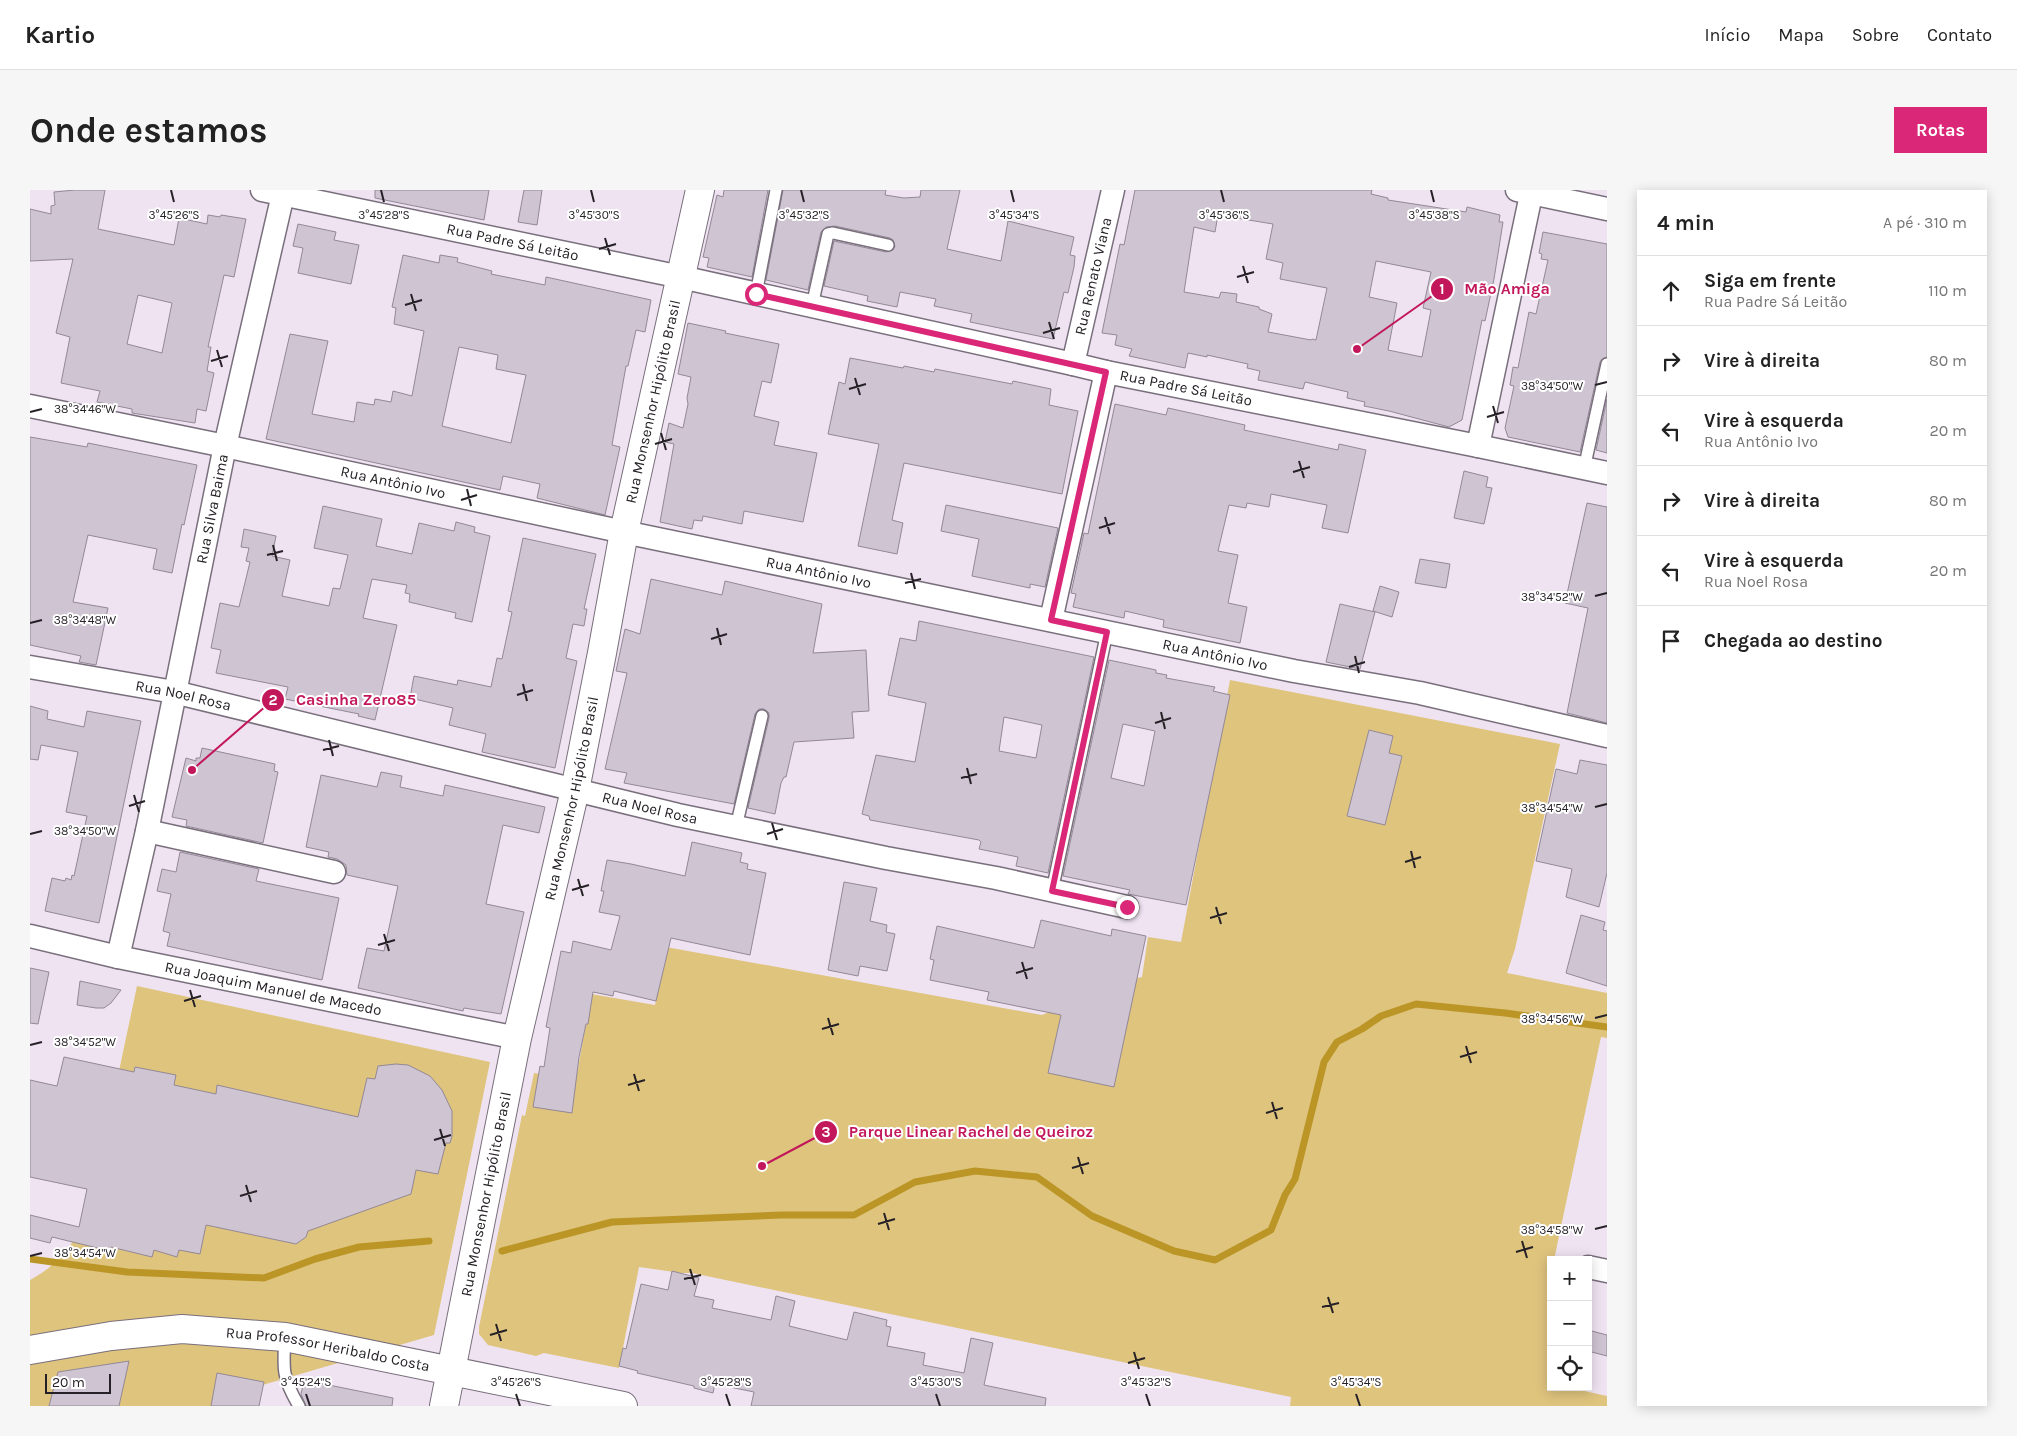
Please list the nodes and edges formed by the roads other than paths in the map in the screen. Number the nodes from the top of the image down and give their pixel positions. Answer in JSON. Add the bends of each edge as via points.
{"nodes":[{"id":1,"x":700,"y":190,"type":"edge"},
{"id":2,"x":776,"y":190,"type":"edge"},
{"id":3,"x":1113,"y":190,"type":"edge"},
{"id":4,"x":276,"y":191,"type":"edge"},
{"id":5,"x":1527,"y":191,"type":"edge"},
{"id":6,"x":1607,"y":209,"type":"edge"},
{"id":7,"x":888,"y":245,"type":"dead end"},
{"id":8,"x":681,"y":278,"type":"junction"},
{"id":9,"x":756,"y":294,"type":"junction"},
{"id":10,"x":812,"y":306,"type":"junction"},
{"id":11,"x":1073,"y":364,"type":"junction"},
{"id":12,"x":1607,"y":364,"type":"edge"},
{"id":13,"x":1106,"y":372,"type":"junction"},
{"id":14,"x":30,"y":406,"type":"edge"},
{"id":15,"x":225,"y":446,"type":"junction"},
{"id":16,"x":1478,"y":446,"type":"junction"},
{"id":17,"x":1584,"y":469,"type":"junction"},
{"id":18,"x":1607,"y":474,"type":"edge"},
{"id":19,"x":624,"y":532,"type":"junction"},
{"id":20,"x":1051,"y":620,"type":"junction"},
{"id":21,"x":1107,"y":632,"type":"junction"},
{"id":22,"x":30,"y":667,"type":"edge"},
{"id":23,"x":174,"y":692,"type":"junction"},
{"id":24,"x":762,"y":716,"type":"dead end"},
{"id":25,"x":1607,"y":736,"type":"edge"},
{"id":26,"x":575,"y":790,"type":"junction"},
{"id":27,"x":736,"y":827,"type":"junction"},
{"id":28,"x":147,"y":831,"type":"junction"},
{"id":29,"x":334,"y":872,"type":"dead end"},
{"id":30,"x":1052,"y":891,"type":"junction"},
{"id":31,"x":1127,"y":907,"type":"dead end"},
{"id":32,"x":30,"y":936,"type":"edge"},
{"id":33,"x":118,"y":957,"type":"junction"},
{"id":34,"x":516,"y":1038,"type":"junction"},
{"id":35,"x":1592,"y":1269,"type":"edge"},
{"id":36,"x":1607,"y":1272,"type":"edge"},
{"id":37,"x":286,"y":1337,"type":"junction"},
{"id":38,"x":30,"y":1350,"type":"edge"},
{"id":39,"x":452,"y":1370,"type":"junction"},
{"id":40,"x":299,"y":1406,"type":"edge"},
{"id":41,"x":444,"y":1406,"type":"edge"},
{"id":42,"x":623,"y":1406,"type":"edge"}],
"edges":[{"from":1,"to":8,"type":"main road","name":"Rua Monsenhor Hipólito Brasil"},
{"from":2,"to":9,"type":"lane"},
{"from":3,"to":11,"type":"street","name":"Rua Renato Viana"},
{"from":4,"to":8,"type":"street","name":"Rua Padre Sá Leitão"},
{"from":4,"to":15,"type":"street","name":"Rua Silva Baima"},
{"from":5,"to":6,"type":"street"},
{"from":5,"to":16,"type":"street"},
{"from":7,"to":10,"type":"lane","via":[[828,234]]},
{"from":8,"to":9,"type":"street","name":"Rua Padre Sá Leitão"},
{"from":8,"to":19,"type":"main road","name":"Rua Monsenhor Hipólito Brasil"},
{"from":9,"to":10,"type":"street","name":"Rua Padre Sá Leitão"},
{"from":10,"to":11,"type":"street","name":"Rua Padre Sá Leitão"},
{"from":11,"to":13,"type":"street","name":"Rua Padre Sá Leitão"},
{"from":12,"to":17,"type":"lane"},
{"from":13,"to":16,"type":"street","name":"Rua Padre Sá Leitão"},
{"from":13,"to":20,"type":"street"},
{"from":14,"to":15,"type":"street","name":"Rua Antônio Ivo"},
{"from":15,"to":19,"type":"street","name":"Rua Antônio Ivo"},
{"from":15,"to":23,"type":"street","name":"Rua Silva Baima"},
{"from":16,"to":17,"type":"street","name":"Rua Padre Sá Leitão"},
{"from":17,"to":18,"type":"street","name":"Rua Padre Sá Leitão"},
{"from":19,"to":20,"type":"street","name":"Rua Antônio Ivo"},
{"from":19,"to":26,"type":"main road","name":"Rua Monsenhor Hipólito Brasil"},
{"from":20,"to":21,"type":"street","name":"Rua Antônio Ivo"},
{"from":21,"to":25,"type":"street","name":"Rua Antônio Ivo","via":[[1294,671],[1420,693]]},
{"from":21,"to":30,"type":"lane"},
{"from":22,"to":23,"type":"street","name":"Rua Noel Rosa"},
{"from":23,"to":26,"type":"street","name":"Rua Noel Rosa"},
{"from":23,"to":28,"type":"street","name":"Rua Silva Baima"},
{"from":24,"to":27,"type":"lane"},
{"from":26,"to":27,"type":"street","name":"Rua Noel Rosa"},
{"from":26,"to":34,"type":"main road","name":"Rua Monsenhor Hipólito Brasil"},
{"from":27,"to":30,"type":"street","name":"Rua Noel Rosa"},
{"from":28,"to":29,"type":"street"},
{"from":28,"to":33,"type":"street","name":"Rua Silva Baima"},
{"from":30,"to":31,"type":"street","name":"Rua Noel Rosa"},
{"from":32,"to":33,"type":"street","name":"Rua Joaquim Manuel de Macedo"},
{"from":33,"to":34,"type":"street","name":"Rua Joaquim Manuel de Macedo"},
{"from":34,"to":39,"type":"main road","name":"Rua Monsenhor Hipólito Brasil"},
{"from":35,"to":36,"type":"street"},
{"from":37,"to":38,"type":"main road","name":"Rua Professor Heribaldo Costa","via":[[182,1329],[111,1336]]},
{"from":37,"to":39,"type":"main road","name":"Rua Professor Heribaldo Costa"},
{"from":37,"to":40,"type":"lane","via":[[283,1368],[288,1388]]},
{"from":39,"to":41,"type":"main road","name":"Rua Monsenhor Hipólito Brasil"},
{"from":39,"to":42,"type":"main road","name":"Rua Professor Heribaldo Costa"}]}
